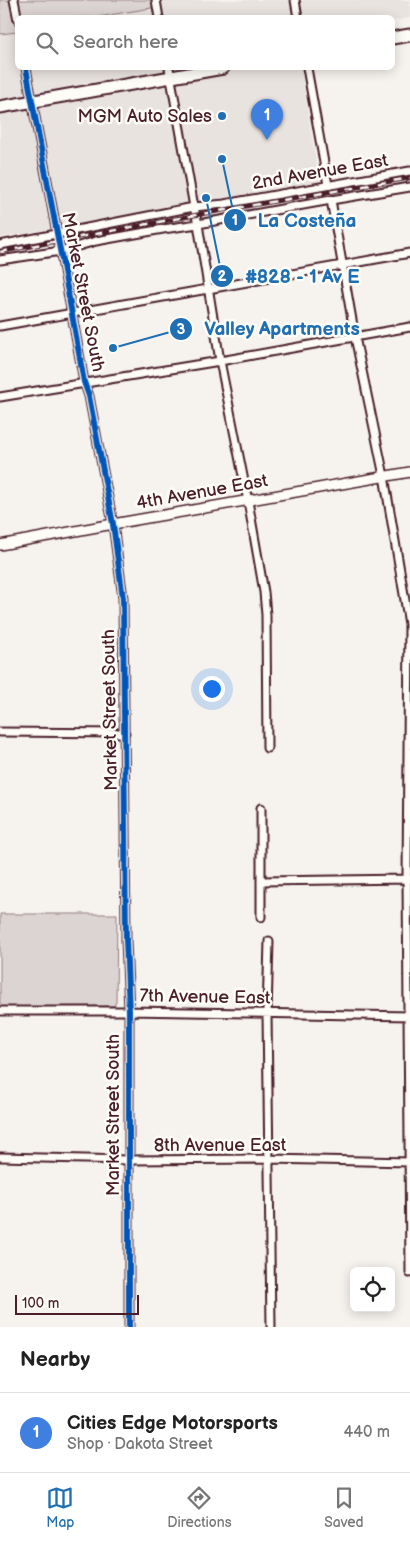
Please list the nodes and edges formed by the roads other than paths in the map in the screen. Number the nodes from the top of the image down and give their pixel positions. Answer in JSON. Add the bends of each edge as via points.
{"nodes":[{"id":1,"x":14,"y":0,"type":"edge"},
{"id":2,"x":156,"y":0,"type":"edge"},
{"id":3,"x":295,"y":0,"type":"edge"},
{"id":4,"x":17,"y":15,"type":"edge"},
{"id":5,"x":159,"y":15,"type":"edge"},
{"id":6,"x":298,"y":15,"type":"edge"},
{"id":7,"x":410,"y":35,"type":"edge"},
{"id":8,"x":395,"y":38,"type":"edge"},
{"id":9,"x":26,"y":70,"type":"edge"},
{"id":10,"x":196,"y":70,"type":"edge"},
{"id":11,"x":307,"y":70,"type":"edge"},
{"id":12,"x":170,"y":72,"type":"edge"},
{"id":13,"x":32,"y":101,"type":"junction"},
{"id":14,"x":0,"y":107,"type":"edge"},
{"id":15,"x":410,"y":171,"type":"edge"},
{"id":16,"x":328,"y":185,"type":"junction"},
{"id":17,"x":410,"y":187,"type":"edge"},
{"id":18,"x":331,"y":200,"type":"junction"},
{"id":19,"x":194,"y":207,"type":"junction"},
{"id":20,"x":198,"y":224,"type":"junction"},
{"id":21,"x":57,"y":233,"type":"junction"},
{"id":22,"x":0,"y":245,"type":"edge"},
{"id":23,"x":61,"y":251,"type":"junction"},
{"id":24,"x":410,"y":253,"type":"edge"},
{"id":25,"x":0,"y":260,"type":"edge"},
{"id":26,"x":342,"y":265,"type":"junction"},
{"id":27,"x":208,"y":288,"type":"junction"},
{"id":28,"x":72,"y":313,"type":"junction"},
{"id":29,"x":0,"y":326,"type":"edge"},
{"id":30,"x":410,"y":327,"type":"edge"},
{"id":31,"x":355,"y":337,"type":"junction"},
{"id":32,"x":220,"y":360,"type":"junction"},
{"id":33,"x":84,"y":382,"type":"junction"},
{"id":34,"x":0,"y":397,"type":"edge"},
{"id":35,"x":410,"y":472,"type":"edge"},
{"id":36,"x":384,"y":476,"type":"junction"},
{"id":37,"x":248,"y":501,"type":"junction"},
{"id":38,"x":113,"y":524,"type":"junction"},
{"id":39,"x":0,"y":545,"type":"edge"},
{"id":40,"x":0,"y":732,"type":"edge"},
{"id":41,"x":125,"y":733,"type":"junction"},
{"id":42,"x":266,"y":748,"type":"dead end"},
{"id":43,"x":409,"y":806,"type":"edge"},
{"id":44,"x":261,"y":808,"type":"dead end"},
{"id":45,"x":408,"y":879,"type":"edge"},
{"id":46,"x":261,"y":881,"type":"junction"},
{"id":47,"x":261,"y":917,"type":"dead end"},
{"id":48,"x":269,"y":941,"type":"dead end"},
{"id":49,"x":0,"y":1010,"type":"edge"},
{"id":50,"x":128,"y":1010,"type":"junction"},
{"id":51,"x":267,"y":1013,"type":"junction"},
{"id":52,"x":409,"y":1016,"type":"edge"},
{"id":53,"x":0,"y":1156,"type":"edge"},
{"id":54,"x":269,"y":1159,"type":"junction"},
{"id":55,"x":128,"y":1160,"type":"junction"},
{"id":56,"x":409,"y":1162,"type":"edge"},
{"id":57,"x":410,"y":1273,"type":"edge"},
{"id":58,"x":129,"y":1327,"type":"edge"},
{"id":59,"x":271,"y":1327,"type":"edge"}],
"edges":[{"from":1,"to":4,"type":"street"},
{"from":2,"to":5,"type":"street"},
{"from":3,"to":6,"type":"street"},
{"from":7,"to":8,"type":"main road"},
{"from":9,"to":13,"type":"street","name":"Market Street South"},
{"from":10,"to":12,"type":"main road"},
{"from":11,"to":16,"type":"street"},
{"from":12,"to":13,"type":"main road"},
{"from":12,"to":19,"type":"street"},
{"from":13,"to":14,"type":"main road"},
{"from":13,"to":21,"type":"street","name":"Market Street South"},
{"from":15,"to":16,"type":"street","name":"2nd Avenue East"},
{"from":16,"to":19,"type":"street","name":"2nd Avenue East"},
{"from":17,"to":18,"type":"street","name":"2nd Avenue East"},
{"from":18,"to":20,"type":"street","name":"2nd Avenue East"},
{"from":18,"to":26,"type":"street"},
{"from":19,"to":20,"type":"street"},
{"from":19,"to":21,"type":"street","name":"2nd Avenue East"},
{"from":20,"to":23,"type":"street","name":"2nd Avenue East","via":[[96,241]]},
{"from":20,"to":27,"type":"street"},
{"from":21,"to":22,"type":"street","name":"2nd Avenue East"},
{"from":21,"to":23,"type":"street","name":"Market Street South"},
{"from":23,"to":25,"type":"street","name":"2nd Avenue East"},
{"from":23,"to":28,"type":"street","name":"Market Street South"},
{"from":24,"to":26,"type":"street"},
{"from":26,"to":27,"type":"street"},
{"from":26,"to":31,"type":"street"},
{"from":27,"to":28,"type":"street"},
{"from":27,"to":32,"type":"street"},
{"from":28,"to":29,"type":"street"},
{"from":28,"to":33,"type":"street","name":"Market Street South"},
{"from":30,"to":31,"type":"street"},
{"from":31,"to":32,"type":"street"},
{"from":31,"to":36,"type":"street"},
{"from":32,"to":33,"type":"street"},
{"from":32,"to":37,"type":"street"},
{"from":33,"to":34,"type":"street"},
{"from":33,"to":38,"type":"street","name":"Market Street South"},
{"from":35,"to":36,"type":"street","name":"4th Avenue East"},
{"from":36,"to":37,"type":"street","name":"4th Avenue East"},
{"from":36,"to":43,"type":"street","via":[[409,624]]},
{"from":37,"to":38,"type":"street","name":"4th Avenue East"},
{"from":37,"to":42,"type":"street","via":[[266,615]]},
{"from":38,"to":39,"type":"street","name":"4th Avenue East"},
{"from":38,"to":41,"type":"street","name":"Market Street South","via":[[123,598]]},
{"from":40,"to":41,"type":"street"},
{"from":41,"to":50,"type":"street","name":"Market Street South"},
{"from":43,"to":45,"type":"street"},
{"from":44,"to":46,"type":"street"},
{"from":45,"to":46,"type":"street"},
{"from":45,"to":52,"type":"street"},
{"from":46,"to":47,"type":"street"},
{"from":48,"to":51,"type":"street"},
{"from":49,"to":50,"type":"street","name":"7th Avenue East"},
{"from":50,"to":51,"type":"street","name":"7th Avenue East"},
{"from":50,"to":55,"type":"street","name":"Market Street South"},
{"from":51,"to":52,"type":"street","name":"7th Avenue East"},
{"from":51,"to":54,"type":"street"},
{"from":52,"to":56,"type":"street"},
{"from":53,"to":55,"type":"street","name":"8th Avenue East"},
{"from":54,"to":55,"type":"street","name":"8th Avenue East"},
{"from":54,"to":56,"type":"street","name":"8th Avenue East"},
{"from":54,"to":59,"type":"street"},
{"from":55,"to":58,"type":"street","name":"Market Street South"},
{"from":56,"to":57,"type":"street"}]}
